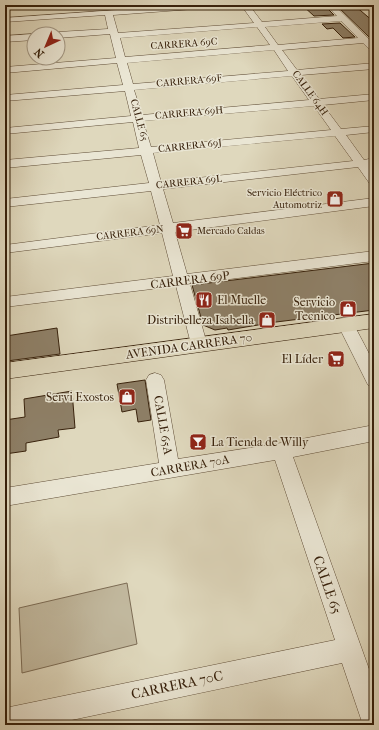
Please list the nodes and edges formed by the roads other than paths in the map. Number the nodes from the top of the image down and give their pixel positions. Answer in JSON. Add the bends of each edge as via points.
{"nodes":[{"id":1,"x":221,"y":5,"type":"edge"},
{"id":2,"x":245,"y":5,"type":"edge"},
{"id":3,"x":330,"y":5,"type":"edge"},
{"id":4,"x":168,"y":7,"type":"edge"},
{"id":5,"x":108,"y":12,"type":"junction"},
{"id":6,"x":343,"y":18,"type":"junction"},
{"id":7,"x":5,"y":20,"type":"edge"},
{"id":8,"x":176,"y":24,"type":"junction"},
{"id":9,"x":260,"y":25,"type":"junction"},
{"id":10,"x":114,"y":33,"type":"junction"},
{"id":11,"x":66,"y":35,"type":"edge"},
{"id":12,"x":26,"y":38,"type":"edge"},
{"id":13,"x":5,"y":39,"type":"edge"},
{"id":14,"x":365,"y":40,"type":"junction"},
{"id":15,"x":276,"y":47,"type":"junction"},
{"id":16,"x":374,"y":49,"type":"edge"},
{"id":17,"x":122,"y":60,"type":"junction"},
{"id":18,"x":374,"y":66,"type":"edge"},
{"id":19,"x":5,"y":70,"type":"edge"},
{"id":20,"x":295,"y":73,"type":"junction"},
{"id":21,"x":130,"y":86,"type":"junction"},
{"id":22,"x":374,"y":97,"type":"edge"},
{"id":23,"x":5,"y":98,"type":"edge"},
{"id":24,"x":316,"y":102,"type":"junction"},
{"id":25,"x":138,"y":118,"type":"junction"},
{"id":26,"x":374,"y":128,"type":"edge"},
{"id":27,"x":5,"y":131,"type":"edge"},
{"id":28,"x":338,"y":132,"type":"junction"},
{"id":29,"x":147,"y":150,"type":"junction"},
{"id":30,"x":374,"y":162,"type":"edge"},
{"id":31,"x":5,"y":164,"type":"edge"},
{"id":32,"x":361,"y":164,"type":"junction"},
{"id":33,"x":374,"y":181,"type":"edge"},
{"id":34,"x":157,"y":186,"type":"junction"},
{"id":35,"x":5,"y":202,"type":"edge"},
{"id":36,"x":374,"y":202,"type":"edge"},
{"id":37,"x":168,"y":229,"type":"junction"},
{"id":38,"x":5,"y":250,"type":"edge"},
{"id":39,"x":374,"y":256,"type":"edge"},
{"id":40,"x":182,"y":281,"type":"junction"},
{"id":41,"x":5,"y":302,"type":"edge"},
{"id":42,"x":374,"y":321,"type":"edge"},
{"id":43,"x":346,"y":324,"type":"junction"},
{"id":44,"x":199,"y":344,"type":"junction"},
{"id":45,"x":5,"y":371,"type":"edge"},
{"id":46,"x":155,"y":380,"type":"dead end"},
{"id":47,"x":374,"y":380,"type":"edge"},
{"id":48,"x":374,"y":433,"type":"edge"},
{"id":49,"x":281,"y":450,"type":"junction"},
{"id":50,"x":170,"y":469,"type":"junction"},
{"id":51,"x":5,"y":497,"type":"edge"},
{"id":52,"x":350,"y":650,"type":"junction"},
{"id":53,"x":374,"y":719,"type":"edge"},
{"id":54,"x":5,"y":721,"type":"edge"}],
"edges":[{"from":1,"to":4,"type":"street"},
{"from":2,"to":9,"type":"street","name":"CALLE 64H"},
{"from":3,"to":6,"type":"street"},
{"from":4,"to":5,"type":"street"},
{"from":4,"to":8,"type":"street"},
{"from":5,"to":7,"type":"street"},
{"from":5,"to":10,"type":"street","name":"CALLE 65"},
{"from":6,"to":9,"type":"street"},
{"from":6,"to":14,"type":"street"},
{"from":8,"to":9,"type":"street"},
{"from":8,"to":10,"type":"street"},
{"from":9,"to":15,"type":"street","name":"CALLE 64H"},
{"from":10,"to":11,"type":"street"},
{"from":10,"to":17,"type":"street","name":"CALLE 65"},
{"from":12,"to":13,"type":"street"},
{"from":14,"to":15,"type":"street","name":"CARRERA 69C"},
{"from":14,"to":16,"type":"street"},
{"from":15,"to":17,"type":"street","name":"CARRERA 69C"},
{"from":15,"to":20,"type":"street","name":"CALLE 64H"},
{"from":17,"to":19,"type":"street","name":"CARRERA 69C"},
{"from":17,"to":21,"type":"street","name":"CALLE 65"},
{"from":18,"to":20,"type":"street","name":"CARRERA 69F"},
{"from":20,"to":21,"type":"street","name":"CARRERA 69F"},
{"from":20,"to":24,"type":"street","name":"CALLE 64H"},
{"from":21,"to":23,"type":"street","name":"CARRERA 69F"},
{"from":21,"to":25,"type":"street","name":"CALLE 65"},
{"from":22,"to":24,"type":"street","name":"CARRERA 69H"},
{"from":24,"to":25,"type":"street","name":"CARRERA 69H"},
{"from":24,"to":28,"type":"street","name":"CALLE 64H"},
{"from":25,"to":27,"type":"street","name":"CARRERA 69H"},
{"from":25,"to":29,"type":"street","name":"CALLE 65"},
{"from":26,"to":28,"type":"street","name":"CARRERA 69J"},
{"from":28,"to":29,"type":"street","name":"CARRERA 69J"},
{"from":28,"to":32,"type":"street","name":"CALLE 64H"},
{"from":29,"to":31,"type":"street","name":"CARRERA 69J"},
{"from":29,"to":34,"type":"street","name":"CALLE 65"},
{"from":30,"to":32,"type":"street","name":"CARRERA 69L"},
{"from":32,"to":33,"type":"street","name":"CALLE 64H"},
{"from":32,"to":34,"type":"street","name":"CARRERA 69L"},
{"from":34,"to":35,"type":"street","name":"CARRERA 69L"},
{"from":34,"to":37,"type":"street","name":"CALLE 65"},
{"from":36,"to":37,"type":"street","name":"CARRERA 69N"},
{"from":37,"to":38,"type":"street","name":"CARRERA 69N"},
{"from":37,"to":40,"type":"street","name":"CALLE 65"},
{"from":39,"to":40,"type":"street","name":"CARRERA 69P"},
{"from":40,"to":41,"type":"street","name":"CARRERA 69P"},
{"from":40,"to":44,"type":"street","name":"CALLE 65"},
{"from":42,"to":43,"type":"main road","name":"AVENIDA CARRERA 70"},
{"from":43,"to":44,"type":"main road","name":"AVENIDA CARRERA 70"},
{"from":43,"to":47,"type":"street"},
{"from":44,"to":45,"type":"main road","name":"AVENIDA CARRERA 70"},
{"from":46,"to":50,"type":"street","name":"CALLE 65A"},
{"from":48,"to":49,"type":"street","name":"CARRERA 70A"},
{"from":49,"to":50,"type":"street","name":"CARRERA 70A"},
{"from":49,"to":52,"type":"street","name":"CALLE 65"},
{"from":50,"to":51,"type":"street","name":"CARRERA 70A"},
{"from":52,"to":53,"type":"street","name":"CALLE 65"},
{"from":52,"to":54,"type":"street","name":"CARRERA 70C"}]}
